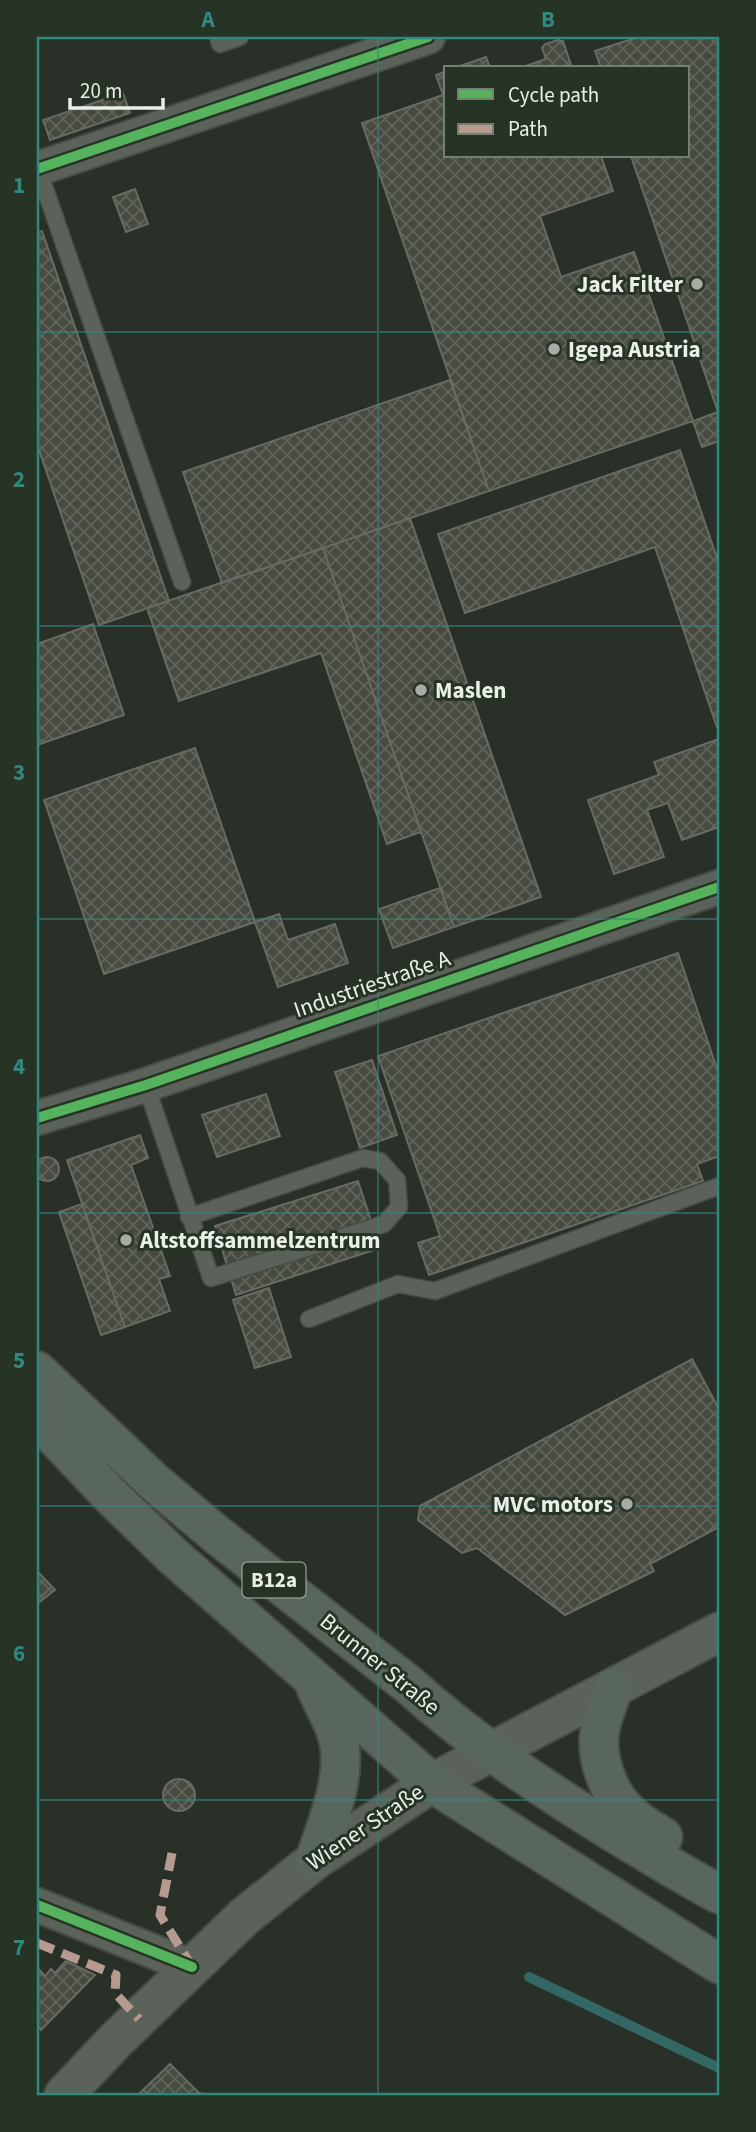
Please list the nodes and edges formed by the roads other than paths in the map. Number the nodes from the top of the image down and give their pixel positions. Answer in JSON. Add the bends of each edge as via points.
{"nodes":[{"id":1,"x":218,"y":37,"type":"edge"},
{"id":2,"x":240,"y":37,"type":"edge"},
{"id":3,"x":428,"y":37,"type":"edge"},
{"id":4,"x":37,"y":169,"type":"edge"},
{"id":5,"x":182,"y":582,"type":"dead end"},
{"id":6,"x":719,"y":887,"type":"edge"},
{"id":7,"x":146,"y":1085,"type":"junction"},
{"id":8,"x":37,"y":1118,"type":"edge"},
{"id":9,"x":719,"y":1186,"type":"edge"},
{"id":10,"x":190,"y":1217,"type":"junction"},
{"id":11,"x":309,"y":1319,"type":"dead end"},
{"id":12,"x":37,"y":1371,"type":"edge"},
{"id":13,"x":37,"y":1418,"type":"edge"},
{"id":14,"x":719,"y":1632,"type":"edge"},
{"id":15,"x":313,"y":1680,"type":"junction"},
{"id":16,"x":613,"y":1688,"type":"junction"},
{"id":17,"x":493,"y":1751,"type":"junction"},
{"id":18,"x":432,"y":1783,"type":"junction"},
{"id":19,"x":315,"y":1860,"type":"junction"},
{"id":20,"x":719,"y":1875,"type":"edge"},
{"id":21,"x":719,"y":1894,"type":"edge"},
{"id":22,"x":37,"y":1905,"type":"edge"},
{"id":23,"x":719,"y":1964,"type":"edge"},
{"id":24,"x":192,"y":1967,"type":"junction"},
{"id":25,"x":64,"y":2095,"type":"edge"}],
"edges":[{"from":1,"to":2,"type":"lane","via":[[220,44]]},
{"from":3,"to":4,"type":"street"},
{"from":4,"to":5,"type":"lane"},
{"from":6,"to":7,"type":"street","name":"Industriestraße A"},
{"from":7,"to":8,"type":"street","name":"Industriestraße A"},
{"from":7,"to":10,"type":"lane"},
{"from":9,"to":11,"type":"lane","via":[[435,1291],[398,1284]]},
{"from":10,"to":10,"type":"lane","via":[[363,1158],[380,1161],[397,1181],[399,1207],[384,1224],[211,1278]]},
{"from":12,"to":17,"type":"main road","name":"Brunner Straße","number":"B12a","via":[[217,1535]]},
{"from":13,"to":15,"type":"main road","number":"B12a","via":[[173,1557]]},
{"from":14,"to":16,"type":"main road","name":"Wiener Straße"},
{"from":15,"to":18,"type":"main road","number":"B12a"},
{"from":15,"to":19,"type":"main road","via":[[341,1750],[338,1779]]},
{"from":16,"to":17,"type":"main road","name":"Wiener Straße"},
{"from":16,"to":20,"type":"main road","via":[[599,1731],[600,1753],[613,1791],[625,1810],[645,1826]]},
{"from":17,"to":18,"type":"main road","name":"Wiener Straße"},
{"from":17,"to":21,"type":"main road","name":"Brunner Straße","number":"B12a","via":[[556,1796]]},
{"from":18,"to":19,"type":"main road","name":"Wiener Straße"},
{"from":18,"to":23,"type":"main road","number":"B12a"},
{"from":19,"to":24,"type":"main road","name":"Wiener Straße","via":[[245,1916]]},
{"from":22,"to":24,"type":"street"},
{"from":24,"to":25,"type":"main road","name":"Wiener Straße"}]}
